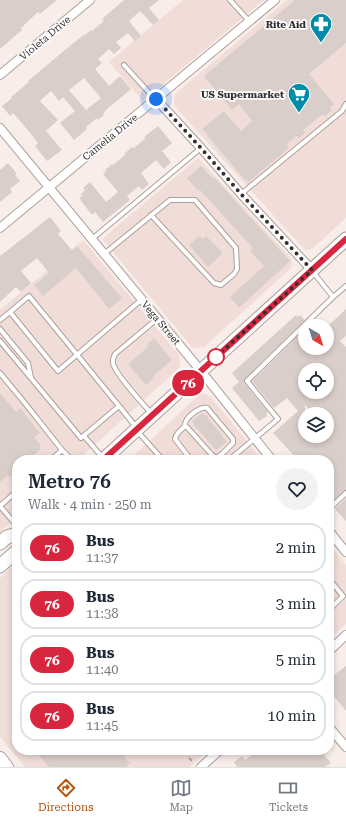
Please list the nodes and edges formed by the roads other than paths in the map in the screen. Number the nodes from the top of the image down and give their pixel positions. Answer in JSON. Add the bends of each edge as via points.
{"nodes":[{"id":1,"x":90,"y":0,"type":"edge"},
{"id":2,"x":230,"y":0,"type":"edge"},
{"id":3,"x":275,"y":0,"type":"edge"},
{"id":4,"x":249,"y":22,"type":"junction"},
{"id":5,"x":124,"y":65,"type":"dead end"},
{"id":6,"x":0,"y":75,"type":"edge"},
{"id":7,"x":156,"y":99,"type":"junction"},
{"id":8,"x":346,"y":104,"type":"edge"},
{"id":9,"x":0,"y":128,"type":"edge"},
{"id":10,"x":201,"y":148,"type":"junction"},
{"id":11,"x":49,"y":187,"type":"junction"},
{"id":12,"x":241,"y":194,"type":"junction"},
{"id":13,"x":151,"y":215,"type":"junction"},
{"id":14,"x":0,"y":228,"type":"edge"},
{"id":15,"x":91,"y":239,"type":"junction"},
{"id":16,"x":346,"y":239,"type":"edge"},
{"id":17,"x":104,"y":254,"type":"junction"},
{"id":18,"x":312,"y":270,"type":"junction"},
{"id":19,"x":346,"y":286,"type":"edge"},
{"id":20,"x":333,"y":298,"type":"junction"},
{"id":21,"x":141,"y":300,"type":"junction"},
{"id":22,"x":10,"y":312,"type":"junction"},
{"id":23,"x":157,"y":319,"type":"junction"},
{"id":24,"x":0,"y":320,"type":"edge"},
{"id":25,"x":0,"y":330,"type":"edge"},
{"id":26,"x":0,"y":341,"type":"edge"},
{"id":27,"x":78,"y":355,"type":"junction"},
{"id":28,"x":200,"y":371,"type":"junction"},
{"id":29,"x":0,"y":373,"type":"edge"},
{"id":30,"x":31,"y":379,"type":"junction"},
{"id":31,"x":120,"y":406,"type":"junction"},
{"id":32,"x":153,"y":415,"type":"junction"},
{"id":33,"x":185,"y":425,"type":"junction"},
{"id":34,"x":137,"y":430,"type":"junction"},
{"id":35,"x":84,"y":436,"type":"junction"},
{"id":36,"x":255,"y":439,"type":"junction"},
{"id":37,"x":62,"y":450,"type":"junction"},
{"id":38,"x":56,"y":455,"type":"edge"},
{"id":39,"x":67,"y":455,"type":"edge"},
{"id":40,"x":99,"y":455,"type":"edge"},
{"id":41,"x":109,"y":455,"type":"edge"},
{"id":42,"x":159,"y":455,"type":"edge"},
{"id":43,"x":188,"y":455,"type":"edge"},
{"id":44,"x":212,"y":455,"type":"edge"},
{"id":45,"x":220,"y":455,"type":"edge"},
{"id":46,"x":235,"y":455,"type":"edge"},
{"id":47,"x":268,"y":455,"type":"edge"},
{"id":48,"x":346,"y":493,"type":"edge"},
{"id":49,"x":12,"y":495,"type":"edge"},
{"id":50,"x":334,"y":504,"type":"edge"},
{"id":51,"x":12,"y":520,"type":"edge"},
{"id":52,"x":12,"y":536,"type":"edge"},
{"id":53,"x":334,"y":537,"type":"edge"},
{"id":54,"x":0,"y":543,"type":"edge"},
{"id":55,"x":346,"y":552,"type":"edge"},
{"id":56,"x":12,"y":555,"type":"edge"},
{"id":57,"x":0,"y":566,"type":"edge"},
{"id":58,"x":334,"y":585,"type":"edge"},
{"id":59,"x":334,"y":605,"type":"edge"},
{"id":60,"x":346,"y":635,"type":"edge"},
{"id":61,"x":334,"y":646,"type":"edge"},
{"id":62,"x":334,"y":733,"type":"edge"},
{"id":63,"x":346,"y":748,"type":"edge"},
{"id":64,"x":215,"y":755,"type":"edge"},
{"id":65,"x":203,"y":766,"type":"edge"}],
"edges":[{"from":1,"to":6,"type":"street","name":"Violeta Drive"},
{"from":2,"to":4,"type":"lane"},
{"from":3,"to":4,"type":"street","name":"Camelia Drive"},
{"from":4,"to":7,"type":"street","name":"Camelia Drive"},
{"from":5,"to":7,"type":"lane"},
{"from":7,"to":10,"type":"street"},
{"from":7,"to":11,"type":"street","name":"Camelia Drive"},
{"from":8,"to":12,"type":"lane","via":[[337,115]]},
{"from":9,"to":11,"type":"street","name":"Vega Street"},
{"from":10,"to":12,"type":"street"},
{"from":10,"to":15,"type":"lane"},
{"from":11,"to":14,"type":"street","name":"Camelia Drive"},
{"from":11,"to":15,"type":"street","name":"Vega Street"},
{"from":12,"to":18,"type":"street"},
{"from":13,"to":13,"type":"lane","via":[[214,283],[222,285],[234,274],[237,269],[236,248],[195,200],[170,200]]},
{"from":13,"to":17,"type":"lane"},
{"from":15,"to":17,"type":"street","name":"Vega Street"},
{"from":16,"to":18,"type":"main road"},
{"from":17,"to":21,"type":"street","name":"Vega Street"},
{"from":18,"to":20,"type":"lane"},
{"from":18,"to":28,"type":"main road"},
{"from":19,"to":20,"type":"lane"},
{"from":20,"to":36,"type":"lane","via":[[247,381],[278,419]]},
{"from":21,"to":23,"type":"street","name":"Vega Street"},
{"from":21,"to":27,"type":"lane"},
{"from":22,"to":24,"type":"lane"},
{"from":22,"to":27,"type":"lane","via":[[29,296]]},
{"from":22,"to":27,"type":"lane","via":[[58,371]]},
{"from":23,"to":28,"type":"street","name":"Vega Street"},
{"from":23,"to":32,"type":"lane","via":[[113,358],[118,372]]},
{"from":25,"to":30,"type":"lane","via":[[28,363]]},
{"from":26,"to":30,"type":"lane"},
{"from":27,"to":31,"type":"lane"},
{"from":28,"to":32,"type":"main road"},
{"from":28,"to":36,"type":"street","name":"Vega Street"},
{"from":29,"to":37,"type":"lane"},
{"from":30,"to":35,"type":"lane","via":[[81,438]]},
{"from":31,"to":34,"type":"lane"},
{"from":31,"to":35,"type":"lane"},
{"from":32,"to":34,"type":"main road"},
{"from":33,"to":43,"type":"lane","via":[[175,439]]},
{"from":33,"to":44,"type":"lane"},
{"from":33,"to":45,"type":"lane","via":[[198,409],[207,408],[233,439],[233,443]]},
{"from":34,"to":41,"type":"main road"},
{"from":34,"to":42,"type":"lane"},
{"from":35,"to":40,"type":"lane"},
{"from":36,"to":46,"type":"lane"},
{"from":36,"to":47,"type":"street","name":"Vega Street"},
{"from":37,"to":38,"type":"lane"},
{"from":37,"to":39,"type":"lane"},
{"from":48,"to":50,"type":"lane"},
{"from":49,"to":51,"type":"lane","via":[[0,506]]},
{"from":52,"to":54,"type":"main road"},
{"from":53,"to":55,"type":"street"},
{"from":56,"to":57,"type":"main road"},
{"from":58,"to":59,"type":"lane","via":[[343,596]]},
{"from":60,"to":61,"type":"street"},
{"from":62,"to":63,"type":"street"},
{"from":64,"to":65,"type":"street"}]}
